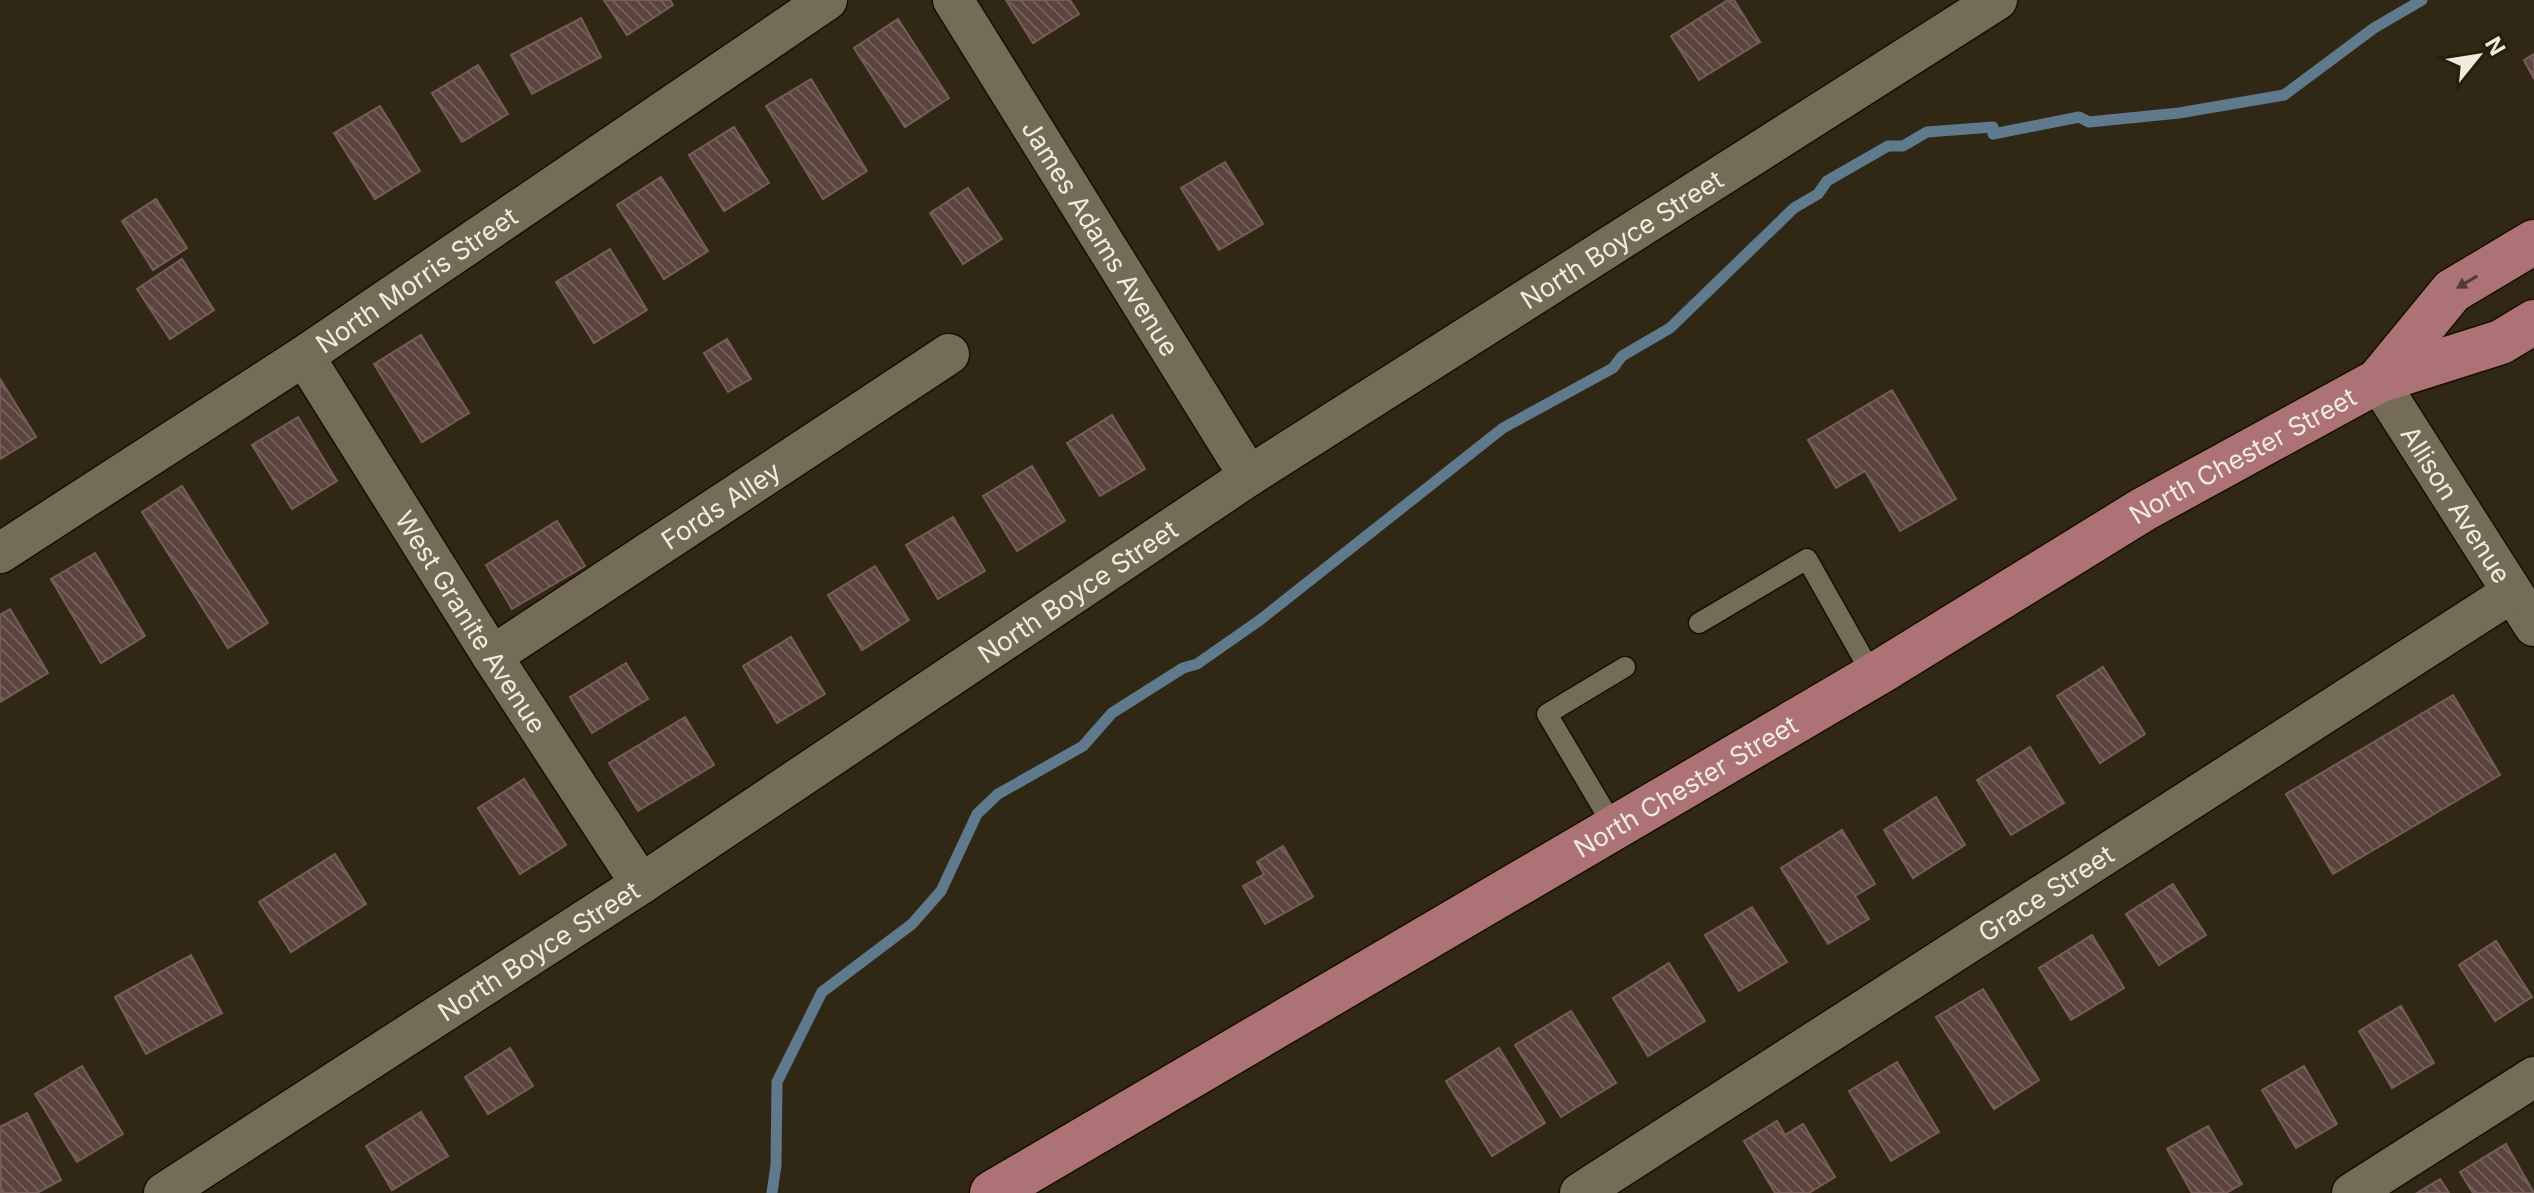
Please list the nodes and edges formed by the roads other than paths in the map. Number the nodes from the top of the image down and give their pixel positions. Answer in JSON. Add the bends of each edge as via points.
{"nodes":[{"id":1,"x":827,"y":0,"type":"edge"},
{"id":2,"x":953,"y":0,"type":"edge"},
{"id":3,"x":1997,"y":0,"type":"edge"},
{"id":4,"x":2534,"y":242,"type":"edge"},
{"id":5,"x":2534,"y":322,"type":"edge"},
{"id":6,"x":949,"y":354,"type":"dead end"},
{"id":7,"x":304,"y":356,"type":"junction"},
{"id":8,"x":2378,"y":381,"type":"junction"},
{"id":9,"x":1249,"y":476,"type":"junction"},
{"id":10,"x":0,"y":553,"type":"edge"},
{"id":11,"x":2511,"y":593,"type":"junction"},
{"id":12,"x":1699,"y":623,"type":"dead end"},
{"id":13,"x":2534,"y":626,"type":"edge"},
{"id":14,"x":492,"y":656,"type":"junction"},
{"id":15,"x":1625,"y":667,"type":"dead end"},
{"id":16,"x":1873,"y":676,"type":"junction"},
{"id":17,"x":1614,"y":827,"type":"junction"},
{"id":18,"x":641,"y":884,"type":"junction"},
{"id":19,"x":2534,"y":1077,"type":"edge"},
{"id":20,"x":164,"y":1193,"type":"edge"},
{"id":21,"x":992,"y":1193,"type":"edge"},
{"id":22,"x":1580,"y":1193,"type":"edge"},
{"id":23,"x":2352,"y":1193,"type":"edge"}],
"edges":[{"from":1,"to":7,"type":"street","name":"North Morris Street"},
{"from":2,"to":9,"type":"street","name":"James Adams Avenue"},
{"from":3,"to":9,"type":"street","name":"North Boyce Street"},
{"from":4,"to":8,"type":"main road","name":"North Chester Street","one_way":true,"via":[[2452,291]]},
{"from":5,"to":8,"type":"main road","name":"North Chester Street","via":[[2501,342]]},
{"from":6,"to":14,"type":"street","name":"Fords Alley"},
{"from":7,"to":10,"type":"street","name":"North Morris Street"},
{"from":7,"to":14,"type":"street","name":"West Granite Avenue"},
{"from":8,"to":11,"type":"street","name":"Allison Avenue"},
{"from":8,"to":16,"type":"main road","name":"North Chester Street","via":[[2144,509]]},
{"from":9,"to":18,"type":"street","name":"North Boyce Street"},
{"from":11,"to":13,"type":"street","name":"Allison Avenue"},
{"from":11,"to":22,"type":"street","name":"Grace Street"},
{"from":12,"to":16,"type":"lane","via":[[1807,559]]},
{"from":14,"to":18,"type":"street","name":"West Granite Avenue"},
{"from":15,"to":17,"type":"lane","via":[[1547,714]]},
{"from":16,"to":17,"type":"main road","name":"North Chester Street"},
{"from":17,"to":21,"type":"main road","name":"North Chester Street"},
{"from":18,"to":20,"type":"street","name":"North Boyce Street"},
{"from":19,"to":23,"type":"street"}]}
